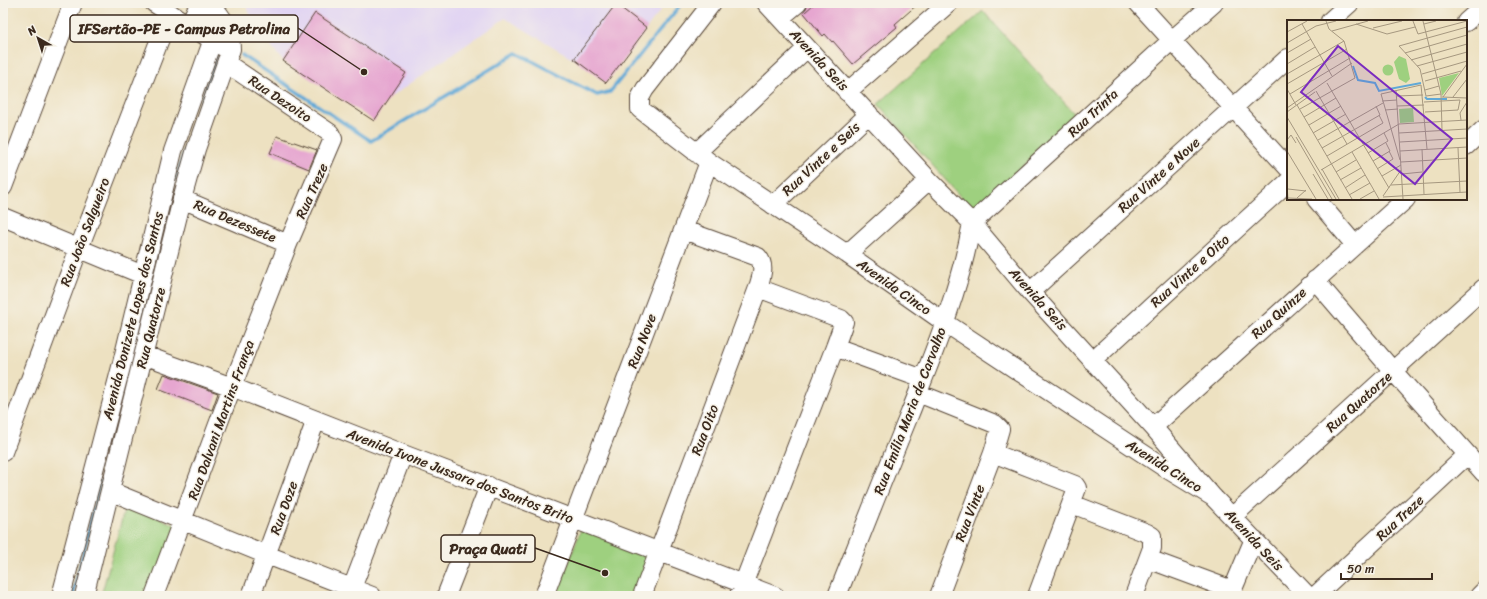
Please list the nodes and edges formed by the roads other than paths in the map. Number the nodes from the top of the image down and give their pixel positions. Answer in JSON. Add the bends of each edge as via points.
{"nodes":[{"id":1,"x":72,"y":3,"type":"edge"},
{"id":2,"x":154,"y":3,"type":"edge"},
{"id":3,"x":712,"y":3,"type":"edge"},
{"id":4,"x":766,"y":3,"type":"edge"},
{"id":5,"x":798,"y":3,"type":"edge"},
{"id":6,"x":949,"y":3,"type":"edge"},
{"id":7,"x":1138,"y":3,"type":"edge"},
{"id":8,"x":1214,"y":3,"type":"edge"},
{"id":9,"x":1350,"y":3,"type":"edge"},
{"id":10,"x":1484,"y":6,"type":"edge"},
{"id":11,"x":214,"y":7,"type":"edge"},
{"id":12,"x":170,"y":13,"type":"junction"},
{"id":13,"x":780,"y":18,"type":"junction"},
{"id":14,"x":1331,"y":20,"type":"edge"},
{"id":15,"x":1467,"y":21,"type":"edge"},
{"id":16,"x":194,"y":27,"type":"junction"},
{"id":17,"x":213,"y":39,"type":"junction"},
{"id":18,"x":1171,"y":41,"type":"junction"},
{"id":19,"x":807,"y":48,"type":"junction"},
{"id":20,"x":1287,"y":59,"type":"edge"},
{"id":21,"x":226,"y":62,"type":"junction"},
{"id":22,"x":847,"y":92,"type":"junction"},
{"id":23,"x":1233,"y":108,"type":"junction"},
{"id":24,"x":869,"y":114,"type":"junction"},
{"id":25,"x":1484,"y":130,"type":"edge"},
{"id":26,"x":333,"y":137,"type":"joint"},
{"id":27,"x":1467,"y":145,"type":"edge"},
{"id":28,"x":702,"y":157,"type":"junction"},
{"id":29,"x":1287,"y":167,"type":"edge"},
{"id":30,"x":930,"y":180,"type":"junction"},
{"id":31,"x":1287,"y":183,"type":"edge"},
{"id":32,"x":3,"y":187,"type":"edge"},
{"id":33,"x":182,"y":199,"type":"junction"},
{"id":34,"x":1317,"y":200,"type":"edge"},
{"id":35,"x":1405,"y":200,"type":"edge"},
{"id":36,"x":773,"y":205,"type":"junction"},
{"id":37,"x":3,"y":217,"type":"edge"},
{"id":38,"x":972,"y":223,"type":"junction"},
{"id":39,"x":684,"y":230,"type":"junction"},
{"id":40,"x":288,"y":244,"type":"junction"},
{"id":41,"x":1355,"y":245,"type":"junction"},
{"id":42,"x":79,"y":248,"type":"junction"},
{"id":43,"x":847,"y":254,"type":"junction"},
{"id":44,"x":143,"y":275,"type":"junction"},
{"id":45,"x":1315,"y":280,"type":"junction"},
{"id":46,"x":758,"y":288,"type":"junction"},
{"id":47,"x":1484,"y":288,"type":"edge"},
{"id":48,"x":1030,"y":292,"type":"junction"},
{"id":49,"x":944,"y":322,"type":"junction"},
{"id":50,"x":128,"y":339,"type":"junction"},
{"id":51,"x":835,"y":347,"type":"junction"},
{"id":52,"x":145,"y":349,"type":"junction"},
{"id":53,"x":1092,"y":361,"type":"junction"},
{"id":54,"x":1393,"y":371,"type":"junction"},
{"id":55,"x":920,"y":386,"type":"junction"},
{"id":56,"x":232,"y":387,"type":"junction"},
{"id":57,"x":316,"y":420,"type":"junction"},
{"id":58,"x":1153,"y":427,"type":"junction"},
{"id":59,"x":3,"y":452,"type":"edge"},
{"id":60,"x":993,"y":453,"type":"junction"},
{"id":61,"x":403,"y":454,"type":"junction"},
{"id":62,"x":1467,"y":455,"type":"junction"},
{"id":63,"x":1484,"y":473,"type":"edge"},
{"id":64,"x":489,"y":486,"type":"junction"},
{"id":65,"x":110,"y":491,"type":"junction"},
{"id":66,"x":1074,"y":496,"type":"junction"},
{"id":67,"x":1213,"y":497,"type":"junction"},
{"id":68,"x":1233,"y":516,"type":"junction"},
{"id":69,"x":574,"y":519,"type":"junction"},
{"id":70,"x":184,"y":520,"type":"junction"},
{"id":71,"x":1254,"y":539,"type":"junction"},
{"id":72,"x":659,"y":552,"type":"junction"},
{"id":73,"x":267,"y":555,"type":"junction"},
{"id":74,"x":1148,"y":559,"type":"junction"},
{"id":75,"x":1289,"y":577,"type":"junction"},
{"id":76,"x":741,"y":590,"type":"edge"},
{"id":77,"x":1484,"y":591,"type":"edge"},
{"id":78,"x":351,"y":592,"type":"edge"},
{"id":79,"x":1231,"y":593,"type":"edge"},
{"id":80,"x":61,"y":596,"type":"edge"},
{"id":81,"x":84,"y":596,"type":"edge"},
{"id":82,"x":154,"y":596,"type":"edge"},
{"id":83,"x":251,"y":596,"type":"edge"},
{"id":84,"x":372,"y":596,"type":"edge"},
{"id":85,"x":446,"y":596,"type":"edge"},
{"id":86,"x":544,"y":596,"type":"edge"},
{"id":87,"x":642,"y":596,"type":"edge"},
{"id":88,"x":775,"y":596,"type":"edge"},
{"id":89,"x":837,"y":596,"type":"edge"},
{"id":90,"x":939,"y":596,"type":"edge"},
{"id":91,"x":1037,"y":596,"type":"edge"},
{"id":92,"x":1134,"y":596,"type":"edge"},
{"id":93,"x":1290,"y":596,"type":"edge"},
{"id":94,"x":1308,"y":596,"type":"edge"},
{"id":95,"x":1315,"y":596,"type":"edge"},
{"id":96,"x":1479,"y":596,"type":"edge"}],
"edges":[{"from":1,"to":32,"type":"street"},
{"from":2,"to":12,"type":"street"},
{"from":3,"to":28,"type":"street","name":"Avenida Cinco","via":[[640,98],[640,109]]},
{"from":4,"to":13,"type":"street","name":"Avenida Seis"},
{"from":5,"to":13,"type":"street"},
{"from":6,"to":22,"type":"street"},
{"from":7,"to":18,"type":"street"},
{"from":8,"to":18,"type":"street","name":"Rua Trinta"},
{"from":9,"to":14,"type":"street"},
{"from":10,"to":15,"type":"street"},
{"from":11,"to":16,"type":"street","via":[[206,5],[196,10]]},
{"from":11,"to":21,"type":"street","name":"Rua Quatorze","via":[[231,38],[231,49]]},
{"from":12,"to":16,"type":"street"},
{"from":12,"to":42,"type":"street","name":"Rua João Salgueiro"},
{"from":13,"to":19,"type":"street","name":"Avenida Seis"},
{"from":16,"to":17,"type":"street"},
{"from":17,"to":21,"type":"street","via":[[226,50]]},
{"from":17,"to":44,"type":"street","name":"Avenida Donizete Lopes dos Santos","via":[[173,151]]},
{"from":18,"to":23,"type":"street"},
{"from":18,"to":38,"type":"street","name":"Rua Trinta"},
{"from":19,"to":22,"type":"street","name":"Avenida Seis"},
{"from":19,"to":28,"type":"street"},
{"from":20,"to":23,"type":"street","name":"Rua Vinte e Nove"},
{"from":21,"to":26,"type":"street","name":"Rua Dezoito"},
{"from":21,"to":33,"type":"street","name":"Rua Quatorze"},
{"from":22,"to":24,"type":"street","name":"Avenida Seis"},
{"from":23,"to":29,"type":"street"},
{"from":23,"to":48,"type":"street","name":"Rua Vinte e Nove"},
{"from":24,"to":30,"type":"street","name":"Avenida Seis"},
{"from":24,"to":36,"type":"street","name":"Rua Vinte e Seis"},
{"from":25,"to":27,"type":"street"},
{"from":26,"to":40,"type":"street","name":"Rua Treze"},
{"from":28,"to":36,"type":"street","name":"Avenida Cinco"},
{"from":28,"to":39,"type":"street","name":"Rua Nove"},
{"from":30,"to":38,"type":"street","name":"Avenida Seis"},
{"from":30,"to":43,"type":"street"},
{"from":31,"to":53,"type":"street","name":"Rua Vinte e Oito"},
{"from":33,"to":40,"type":"street","name":"Rua Dezessete"},
{"from":33,"to":52,"type":"street","name":"Rua Quatorze"},
{"from":34,"to":41,"type":"street"},
{"from":35,"to":41,"type":"street","name":"Rua Quinze"},
{"from":36,"to":43,"type":"street","name":"Avenida Cinco"},
{"from":37,"to":42,"type":"street"},
{"from":38,"to":48,"type":"street","name":"Avenida Seis"},
{"from":38,"to":49,"type":"street","name":"Rua Emília Maria de Carvalho","via":[[968,248]]},
{"from":39,"to":46,"type":"street","name":"Rua Oito","via":[[758,257],[762,263]]},
{"from":39,"to":69,"type":"street","name":"Rua Nove"},
{"from":40,"to":56,"type":"street","name":"Rua Dalvani Martins França"},
{"from":41,"to":45,"type":"street","name":"Rua Quinze"},
{"from":42,"to":44,"type":"street"},
{"from":42,"to":59,"type":"street","name":"Rua João Salgueiro"},
{"from":43,"to":49,"type":"street","name":"Avenida Cinco"},
{"from":44,"to":50,"type":"street","name":"Avenida Donizete Lopes dos Santos"},
{"from":45,"to":54,"type":"street"},
{"from":45,"to":58,"type":"street","name":"Rua Quinze"},
{"from":46,"to":51,"type":"street","via":[[841,318],[844,322]]},
{"from":46,"to":72,"type":"street","name":"Rua Oito"},
{"from":47,"to":54,"type":"street","name":"Rua Quatorze"},
{"from":48,"to":53,"type":"street","name":"Avenida Seis"},
{"from":49,"to":55,"type":"street","name":"Rua Emília Maria de Carvalho"},
{"from":49,"to":67,"type":"street","name":"Avenida Cinco"},
{"from":50,"to":52,"type":"street","name":"Avenida Ivone Jussara dos Santos Brito"},
{"from":50,"to":80,"type":"street","name":"Avenida Donizete Lopes dos Santos"},
{"from":51,"to":55,"type":"street"},
{"from":51,"to":76,"type":"street"},
{"from":52,"to":56,"type":"street","name":"Avenida Ivone Jussara dos Santos Brito"},
{"from":52,"to":65,"type":"street","name":"Rua Quatorze"},
{"from":53,"to":58,"type":"street","name":"Avenida Seis"},
{"from":54,"to":62,"type":"street"},
{"from":54,"to":68,"type":"street","name":"Rua Quatorze"},
{"from":55,"to":60,"type":"street","name":"Rua Vinte","via":[[995,424],[1000,429]]},
{"from":55,"to":89,"type":"street","name":"Rua Emília Maria de Carvalho"},
{"from":56,"to":57,"type":"street","name":"Avenida Ivone Jussara dos Santos Brito"},
{"from":56,"to":70,"type":"street","name":"Rua Dalvani Martins França"},
{"from":57,"to":61,"type":"street","name":"Avenida Ivone Jussara dos Santos Brito"},
{"from":57,"to":73,"type":"street","name":"Rua Doze"},
{"from":58,"to":67,"type":"street","name":"Avenida Seis"},
{"from":60,"to":66,"type":"street","via":[[1075,485]]},
{"from":60,"to":90,"type":"street","name":"Rua Vinte"},
{"from":61,"to":64,"type":"street","name":"Avenida Ivone Jussara dos Santos Brito"},
{"from":61,"to":78,"type":"street"},
{"from":62,"to":63,"type":"street"},
{"from":62,"to":95,"type":"street","name":"Rua Treze"},
{"from":64,"to":69,"type":"street","name":"Avenida Ivone Jussara dos Santos Brito"},
{"from":64,"to":85,"type":"street"},
{"from":65,"to":70,"type":"street"},
{"from":65,"to":81,"type":"street","name":"Rua Quatorze"},
{"from":66,"to":74,"type":"street","via":[[1151,535],[1152,548]]},
{"from":66,"to":91,"type":"street"},
{"from":67,"to":68,"type":"street","name":"Avenida Seis"},
{"from":68,"to":71,"type":"street","name":"Avenida Seis"},
{"from":69,"to":72,"type":"street","name":"Avenida Ivone Jussara dos Santos Brito"},
{"from":69,"to":86,"type":"street","name":"Rua Nove"},
{"from":70,"to":73,"type":"street"},
{"from":70,"to":82,"type":"street","name":"Rua Dalvani Martins França"},
{"from":71,"to":75,"type":"street","name":"Avenida Seis"},
{"from":71,"to":79,"type":"street"},
{"from":72,"to":76,"type":"street","name":"Avenida Ivone Jussara dos Santos Brito"},
{"from":72,"to":87,"type":"street","name":"Rua Oito"},
{"from":73,"to":78,"type":"street"},
{"from":73,"to":83,"type":"street","name":"Rua Doze"},
{"from":74,"to":79,"type":"street"},
{"from":74,"to":92,"type":"street"},
{"from":75,"to":93,"type":"street"},
{"from":75,"to":94,"type":"street","name":"Avenida Seis"},
{"from":76,"to":88,"type":"street","name":"Avenida Ivone Jussara dos Santos Brito"},
{"from":77,"to":96,"type":"street"},
{"from":78,"to":84,"type":"street"}]}
